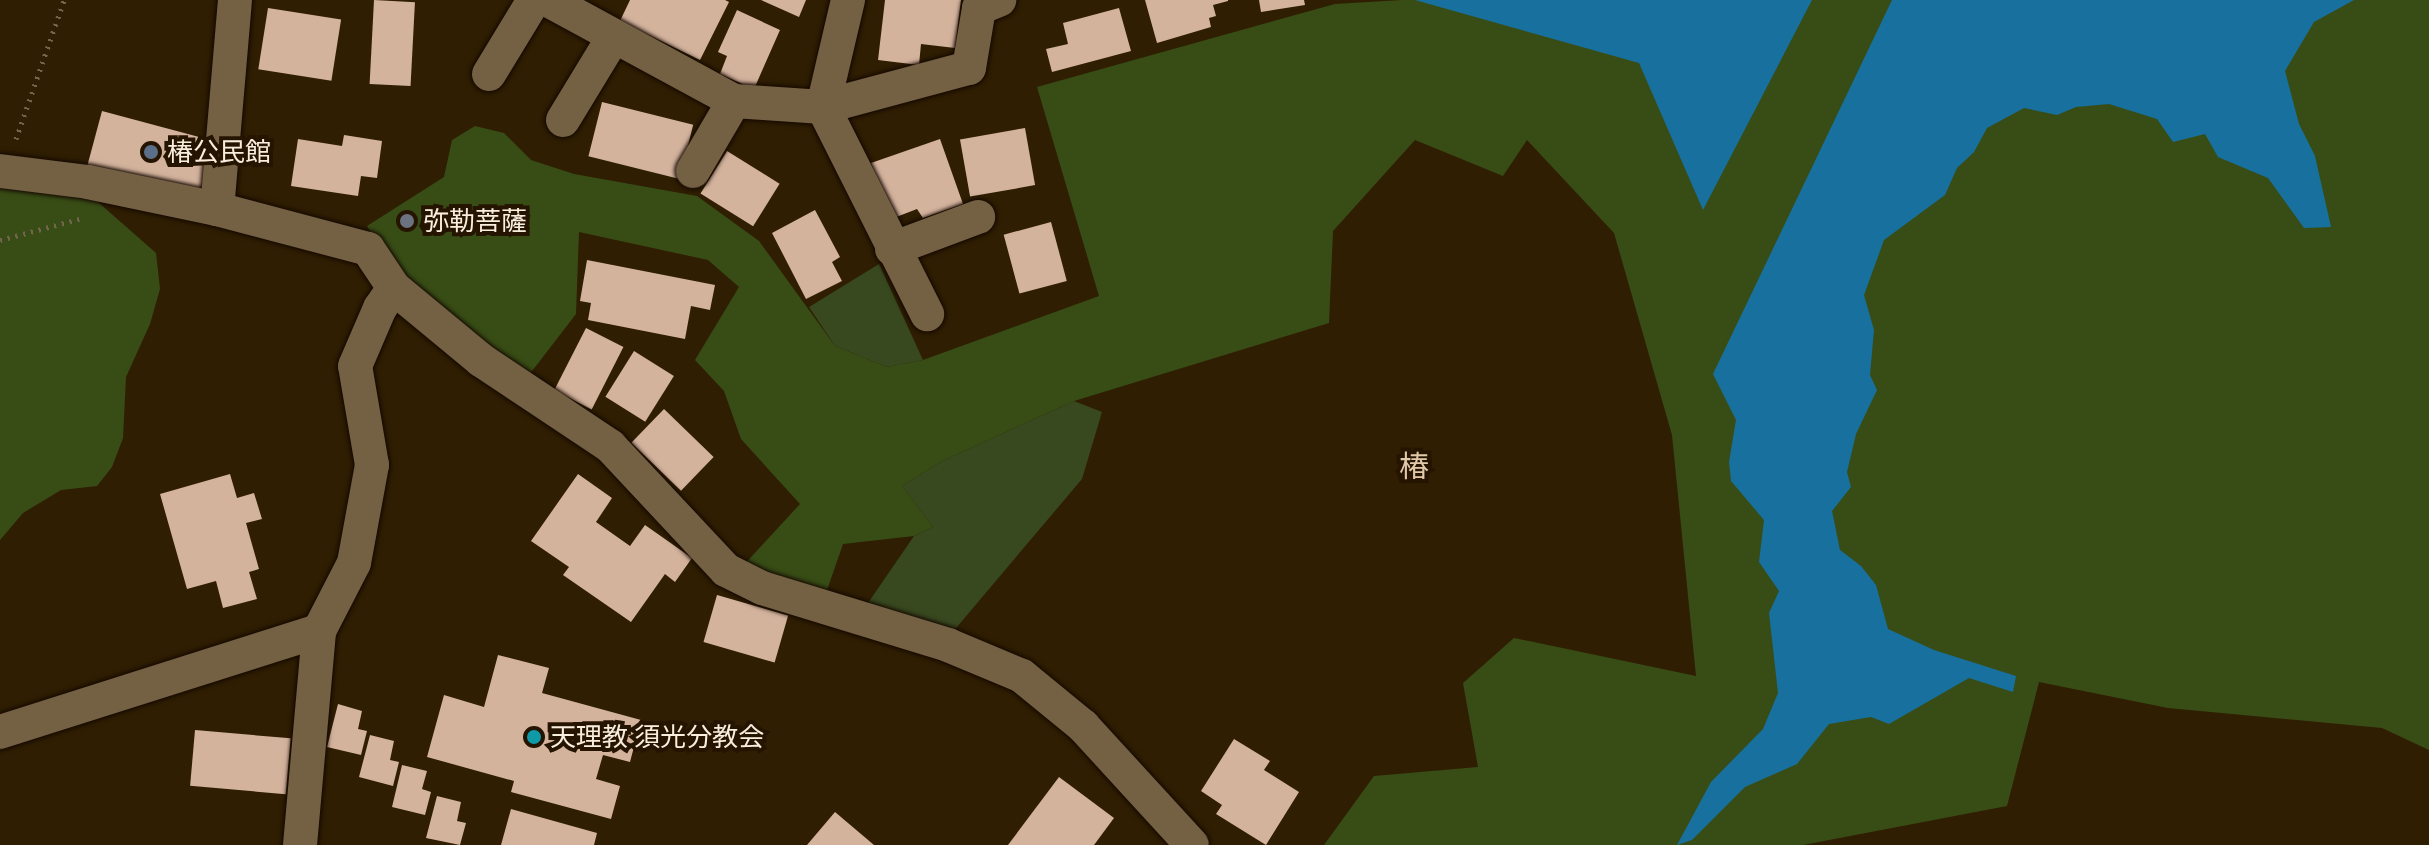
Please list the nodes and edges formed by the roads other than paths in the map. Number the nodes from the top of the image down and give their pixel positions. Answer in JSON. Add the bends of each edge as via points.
{"nodes":[{"id":1,"x":235,"y":0,"type":"edge"},
{"id":2,"x":534,"y":0,"type":"edge"},
{"id":3,"x":548,"y":0,"type":"edge"},
{"id":4,"x":848,"y":0,"type":"edge"},
{"id":5,"x":999,"y":0,"type":"edge"},
{"id":6,"x":614,"y":36,"type":"junction"},
{"id":7,"x":489,"y":74,"type":"dead end"},
{"id":8,"x":734,"y":101,"type":"junction"},
{"id":9,"x":823,"y":107,"type":"junction"},
{"id":10,"x":563,"y":120,"type":"dead end"},
{"id":11,"x":2,"y":171,"type":"edge"},
{"id":12,"x":693,"y":171,"type":"dead end"},
{"id":13,"x":217,"y":209,"type":"junction"},
{"id":14,"x":978,"y":217,"type":"dead end"},
{"id":15,"x":892,"y":249,"type":"junction"},
{"id":16,"x":394,"y":288,"type":"junction"},
{"id":17,"x":927,"y":314,"type":"dead end"},
{"id":18,"x":319,"y":631,"type":"junction"},
{"id":19,"x":0,"y":732,"type":"edge"},
{"id":20,"x":1174,"y":839,"type":"edge"},
{"id":21,"x":300,"y":845,"type":"edge"}],
"edges":[{"from":1,"to":13,"type":"street"},
{"from":2,"to":7,"type":"street"},
{"from":3,"to":6,"type":"street"},
{"from":4,"to":9,"type":"street"},
{"from":5,"to":9,"type":"street","via":[[979,8],[969,68]]},
{"from":6,"to":8,"type":"street"},
{"from":6,"to":10,"type":"street"},
{"from":8,"to":9,"type":"street"},
{"from":8,"to":12,"type":"street"},
{"from":9,"to":15,"type":"street"},
{"from":11,"to":13,"type":"street","via":[[88,182]]},
{"from":13,"to":16,"type":"street","via":[[368,249]]},
{"from":14,"to":15,"type":"street"},
{"from":15,"to":17,"type":"street"},
{"from":16,"to":18,"type":"street","via":[[355,366],[372,465],[354,563]]},
{"from":16,"to":20,"type":"street","via":[[481,360],[610,446],[726,570],[762,588],[948,645],[1022,676],[1083,726]]},
{"from":18,"to":19,"type":"street"},
{"from":18,"to":21,"type":"street"}]}
